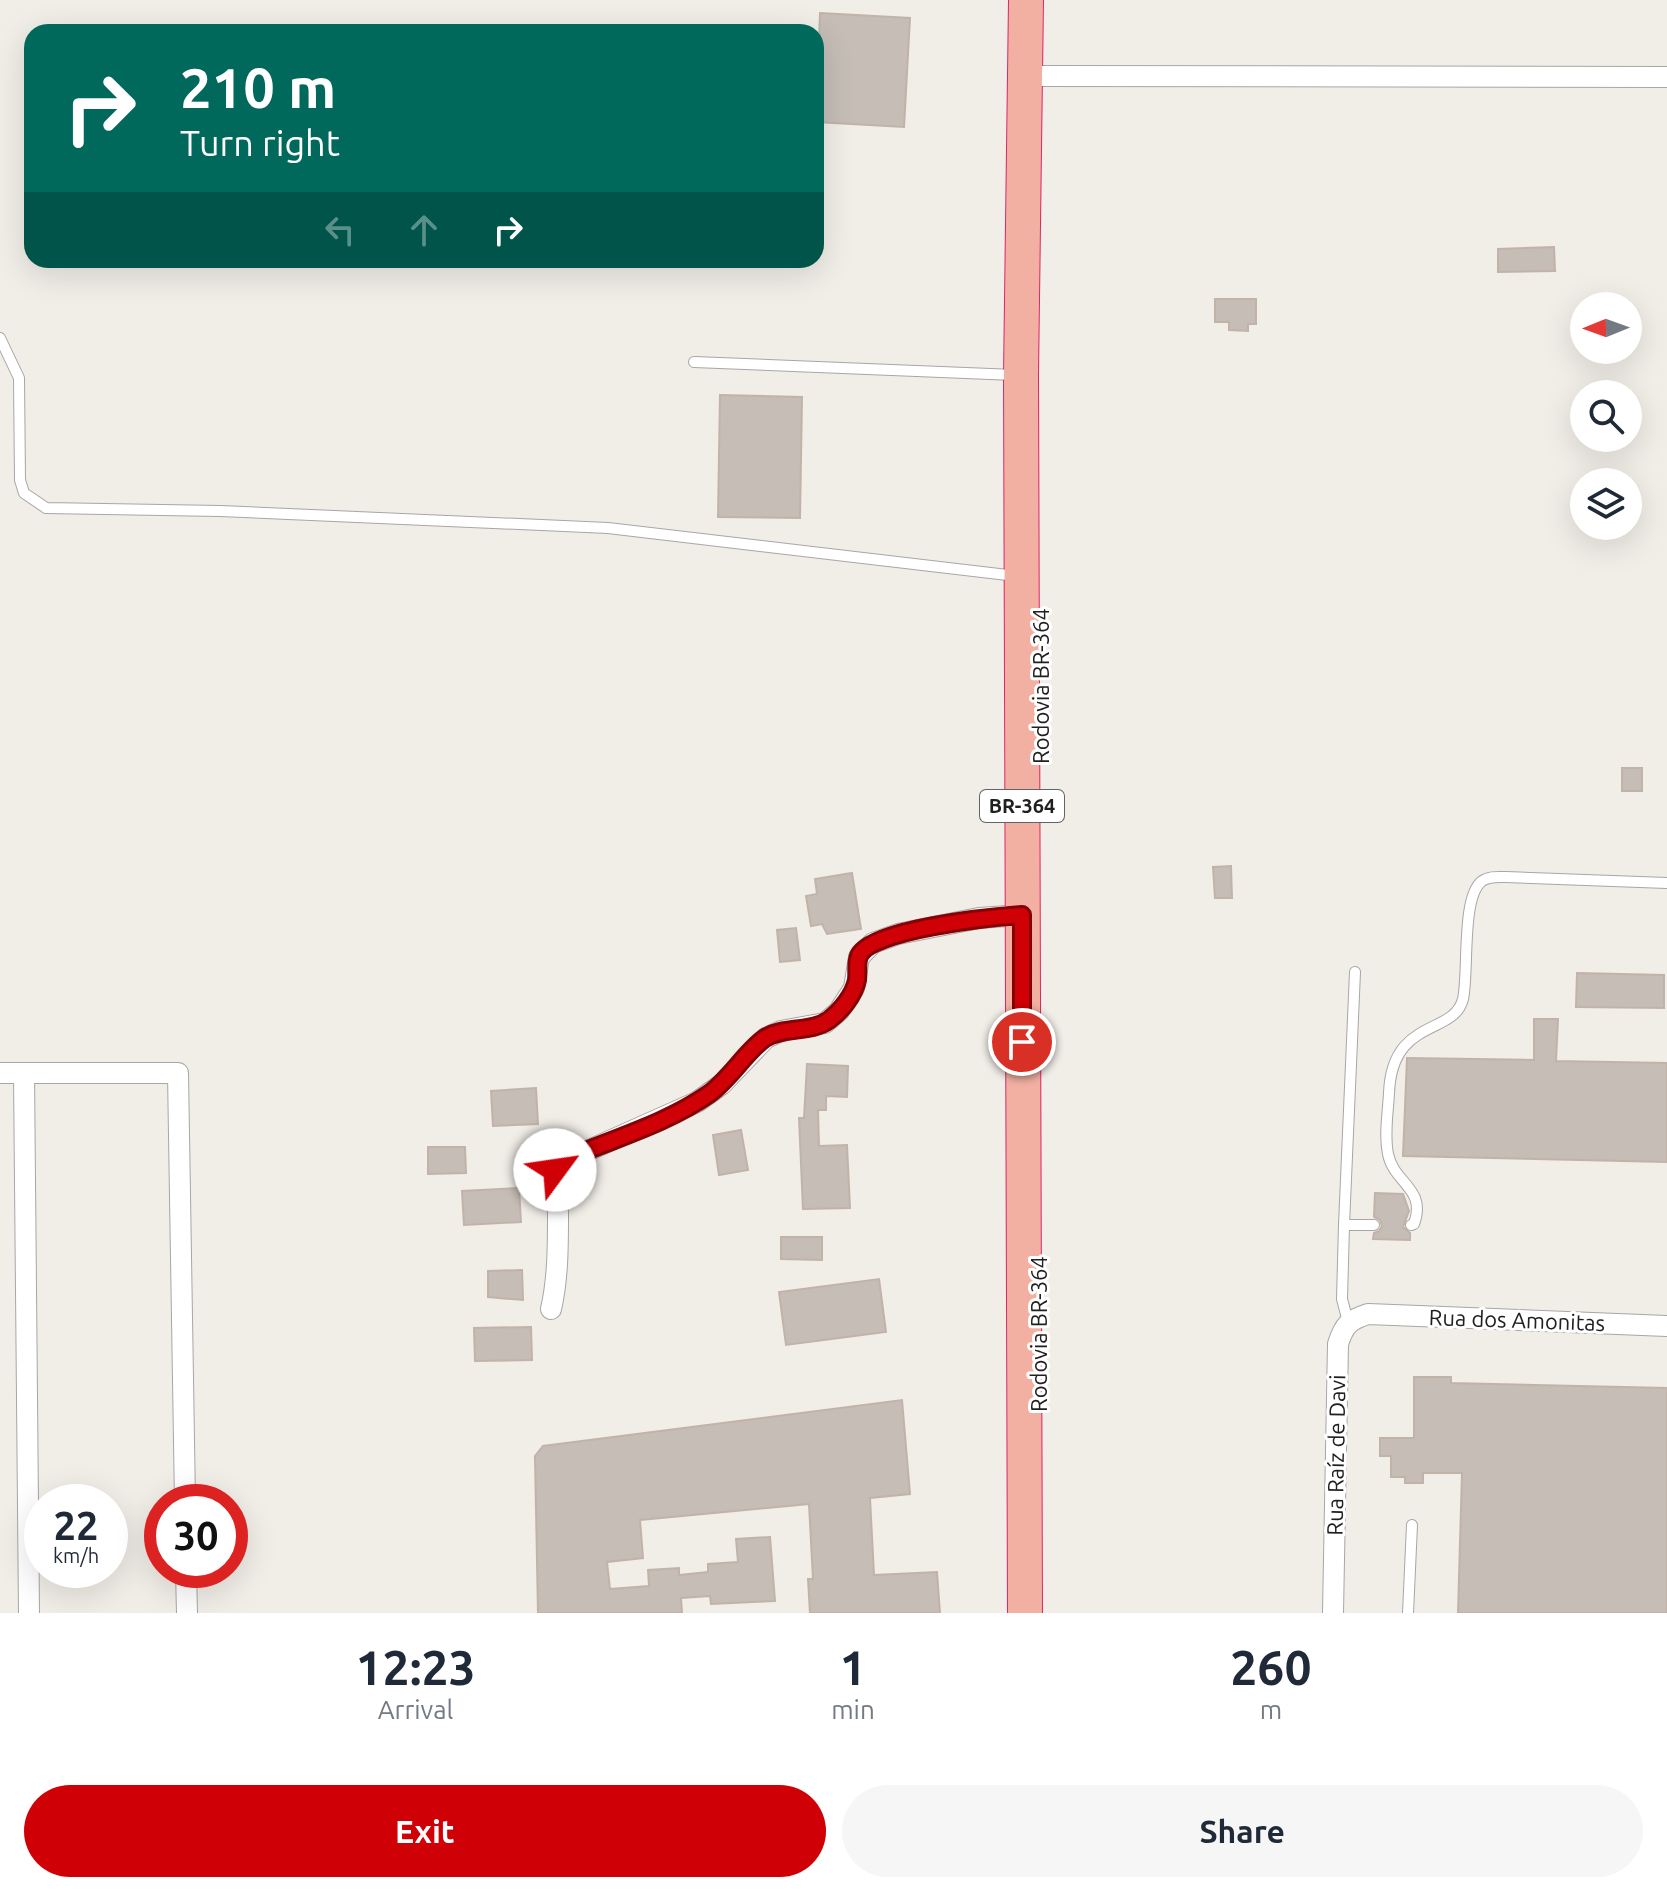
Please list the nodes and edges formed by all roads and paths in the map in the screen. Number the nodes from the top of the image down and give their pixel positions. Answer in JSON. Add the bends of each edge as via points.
{"nodes":[{"id":1,"x":1026,"y":0,"type":"edge"},
{"id":2,"x":1041,"y":0,"type":"edge"},
{"id":3,"x":1042,"y":76,"type":"junction"},
{"id":4,"x":1667,"y":77,"type":"edge"},
{"id":5,"x":0,"y":338,"type":"edge"},
{"id":6,"x":694,"y":362,"type":"dead end"},
{"id":7,"x":1021,"y":375,"type":"junction"},
{"id":8,"x":1022,"y":577,"type":"junction"},
{"id":9,"x":1667,"y":883,"type":"edge"},
{"id":10,"x":1022,"y":915,"type":"junction"},
{"id":11,"x":1355,"y":972,"type":"dead end"},
{"id":12,"x":0,"y":1073,"type":"edge"},
{"id":13,"x":24,"y":1073,"type":"junction"},
{"id":14,"x":1344,"y":1225,"type":"junction"},
{"id":15,"x":1374,"y":1225,"type":"dead end"},
{"id":16,"x":1411,"y":1225,"type":"dead end"},
{"id":17,"x":551,"y":1309,"type":"dead end"},
{"id":18,"x":1348,"y":1322,"type":"junction"},
{"id":19,"x":1667,"y":1326,"type":"edge"},
{"id":20,"x":185,"y":1484,"type":"edge"},
{"id":21,"x":1412,"y":1525,"type":"dead end"},
{"id":22,"x":186,"y":1588,"type":"edge"},
{"id":23,"x":29,"y":1613,"type":"edge"},
{"id":24,"x":187,"y":1613,"type":"edge"},
{"id":25,"x":1025,"y":1613,"type":"edge"},
{"id":26,"x":1039,"y":1613,"type":"edge"},
{"id":27,"x":1333,"y":1613,"type":"edge"},
{"id":28,"x":1408,"y":1613,"type":"edge"}],
"edges":[{"from":1,"to":7,"type":"highway","number":"BR-364"},
{"from":2,"to":3,"type":"highway","name":"Rodovia BR-364","number":"BR-364"},
{"from":3,"to":4,"type":"street"},
{"from":3,"to":26,"type":"highway","name":"Rodovia BR-364","number":"BR-364"},
{"from":5,"to":8,"type":"lane","via":[[19,378],[20,480],[24,493],[46,508],[608,528]]},
{"from":6,"to":7,"type":"lane"},
{"from":7,"to":8,"type":"highway","number":"BR-364"},
{"from":8,"to":10,"type":"highway","number":"BR-364"},
{"from":9,"to":16,"type":"lane","via":[[1506,877],[1480,882],[1470,912],[1462,1005],[1416,1035],[1400,1049],[1392,1066],[1388,1156],[1394,1172],[1414,1192],[1416,1217]]},
{"from":10,"to":17,"type":"street","via":[[979,918],[873,943],[859,957],[854,988],[825,1023],[766,1038],[697,1102],[558,1164]]},
{"from":10,"to":25,"type":"highway","number":"BR-364"},
{"from":11,"to":14,"type":"lane"},
{"from":12,"to":13,"type":"street"},
{"from":13,"to":20,"type":"street","via":[[178,1073]]},
{"from":13,"to":23,"type":"street"},
{"from":14,"to":15,"type":"lane"},
{"from":14,"to":18,"type":"lane","via":[[1342,1299]]},
{"from":18,"to":19,"type":"street","name":"Rua dos Amonitas","via":[[1368,1314]]},
{"from":18,"to":27,"type":"street","name":"Rua Raíz de Davi","via":[[1338,1344]]},
{"from":21,"to":28,"type":"lane"},
{"from":22,"to":24,"type":"street"}]}
